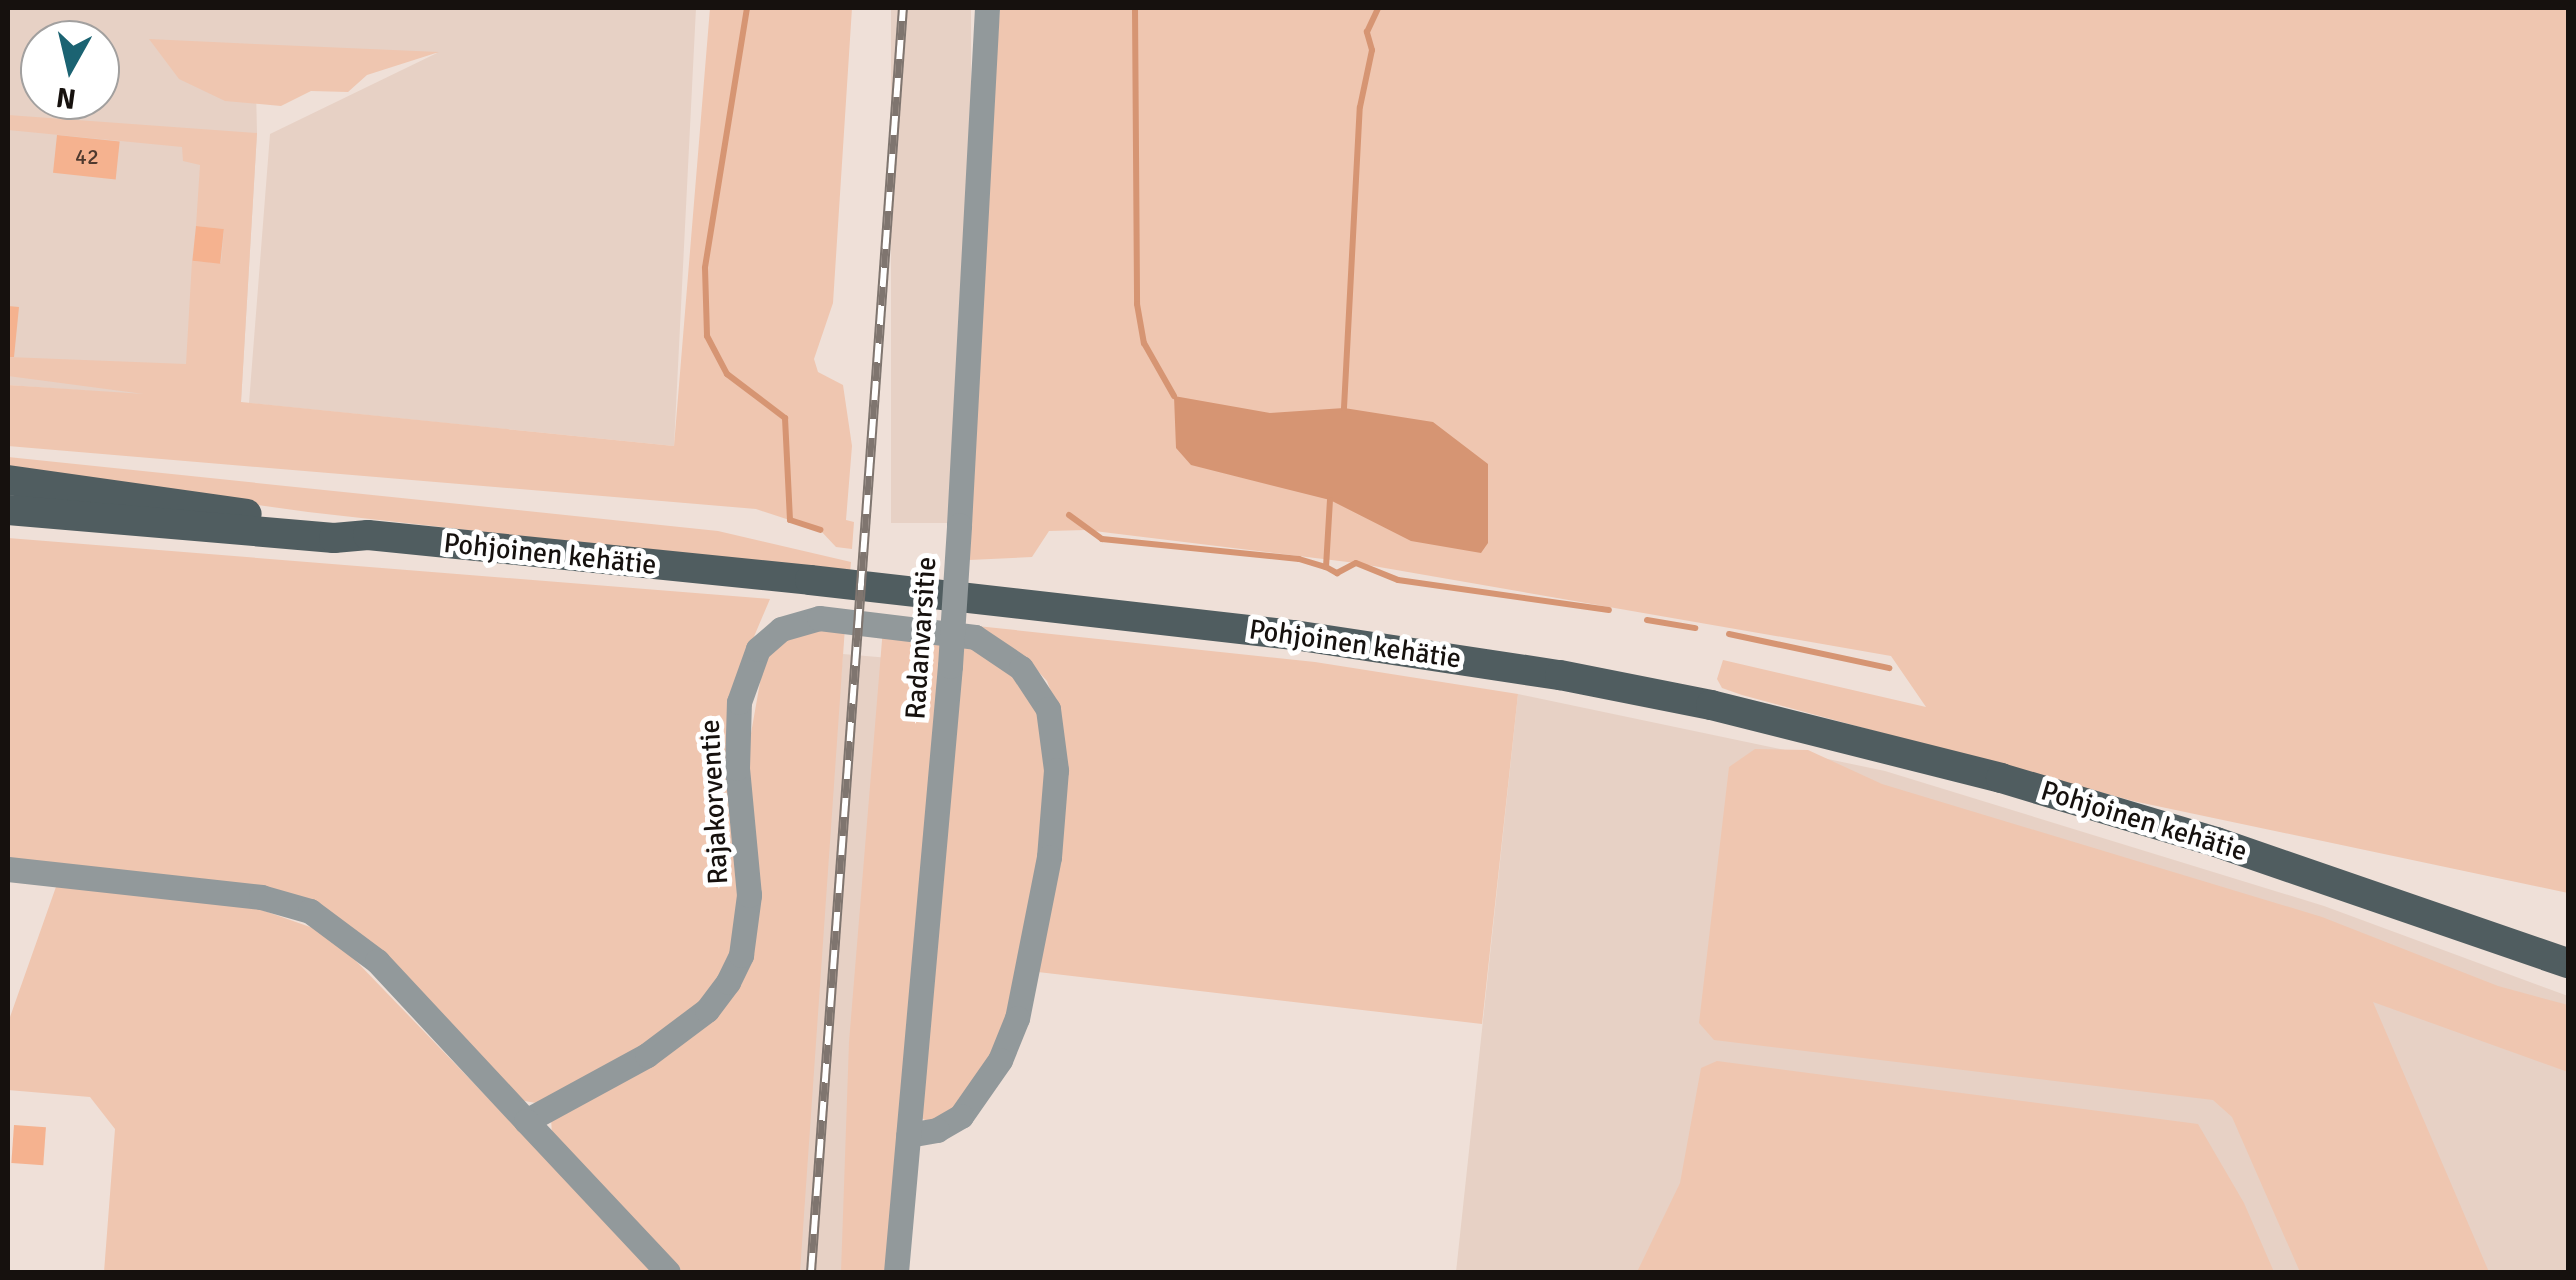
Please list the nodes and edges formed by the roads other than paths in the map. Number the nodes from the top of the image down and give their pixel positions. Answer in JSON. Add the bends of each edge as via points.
{"nodes":[{"id":1,"x":987,"y":8,"type":"edge"},
{"id":2,"x":8,"y":480,"type":"edge"},
{"id":3,"x":8,"y":510,"type":"edge"},
{"id":4,"x":368,"y":535,"type":"junction"},
{"id":5,"x":8,"y":870,"type":"edge"},
{"id":6,"x":2319,"y":875,"type":"junction"},
{"id":7,"x":2568,"y":942,"type":"edge"},
{"id":8,"x":2568,"y":963,"type":"edge"},
{"id":9,"x":526,"y":1121,"type":"junction"},
{"id":10,"x":908,"y":1135,"type":"junction"},
{"id":11,"x":668,"y":1272,"type":"edge"},
{"id":12,"x":896,"y":1272,"type":"edge"}],
"edges":[{"from":1,"to":10,"type":"street","name":"Radanvarsitie","bridge":true,"via":[[950,666]]},
{"from":2,"to":4,"type":"main road","name":"Pohjoinen kehätie","via":[[336,525]]},
{"from":3,"to":4,"type":"main road","name":"Pohjoinen kehätie","via":[[316,537]]},
{"from":4,"to":6,"type":"main road","name":"Pohjoinen kehätie","via":[[1218,626],[1560,675],[1889,748]]},
{"from":5,"to":9,"type":"street","via":[[261,896],[310,910],[377,961]]},
{"from":6,"to":7,"type":"main road","name":"Pohjoinen kehätie"},
{"from":6,"to":8,"type":"main road","name":"Pohjoinen kehätie"},
{"from":9,"to":10,"type":"street","name":"Rajakorventie","via":[[647,1054],[707,1010],[728,982],[741,955],[749,895],[737,737],[748,672],[758,649],[781,629],[846,618],[948,631],[999,650],[1041,694],[1053,737],[1049,857],[1016,1018],[1000,1060],[962,1116]]},
{"from":9,"to":11,"type":"street"},
{"from":10,"to":12,"type":"street","name":"Radanvarsitie"}]}
